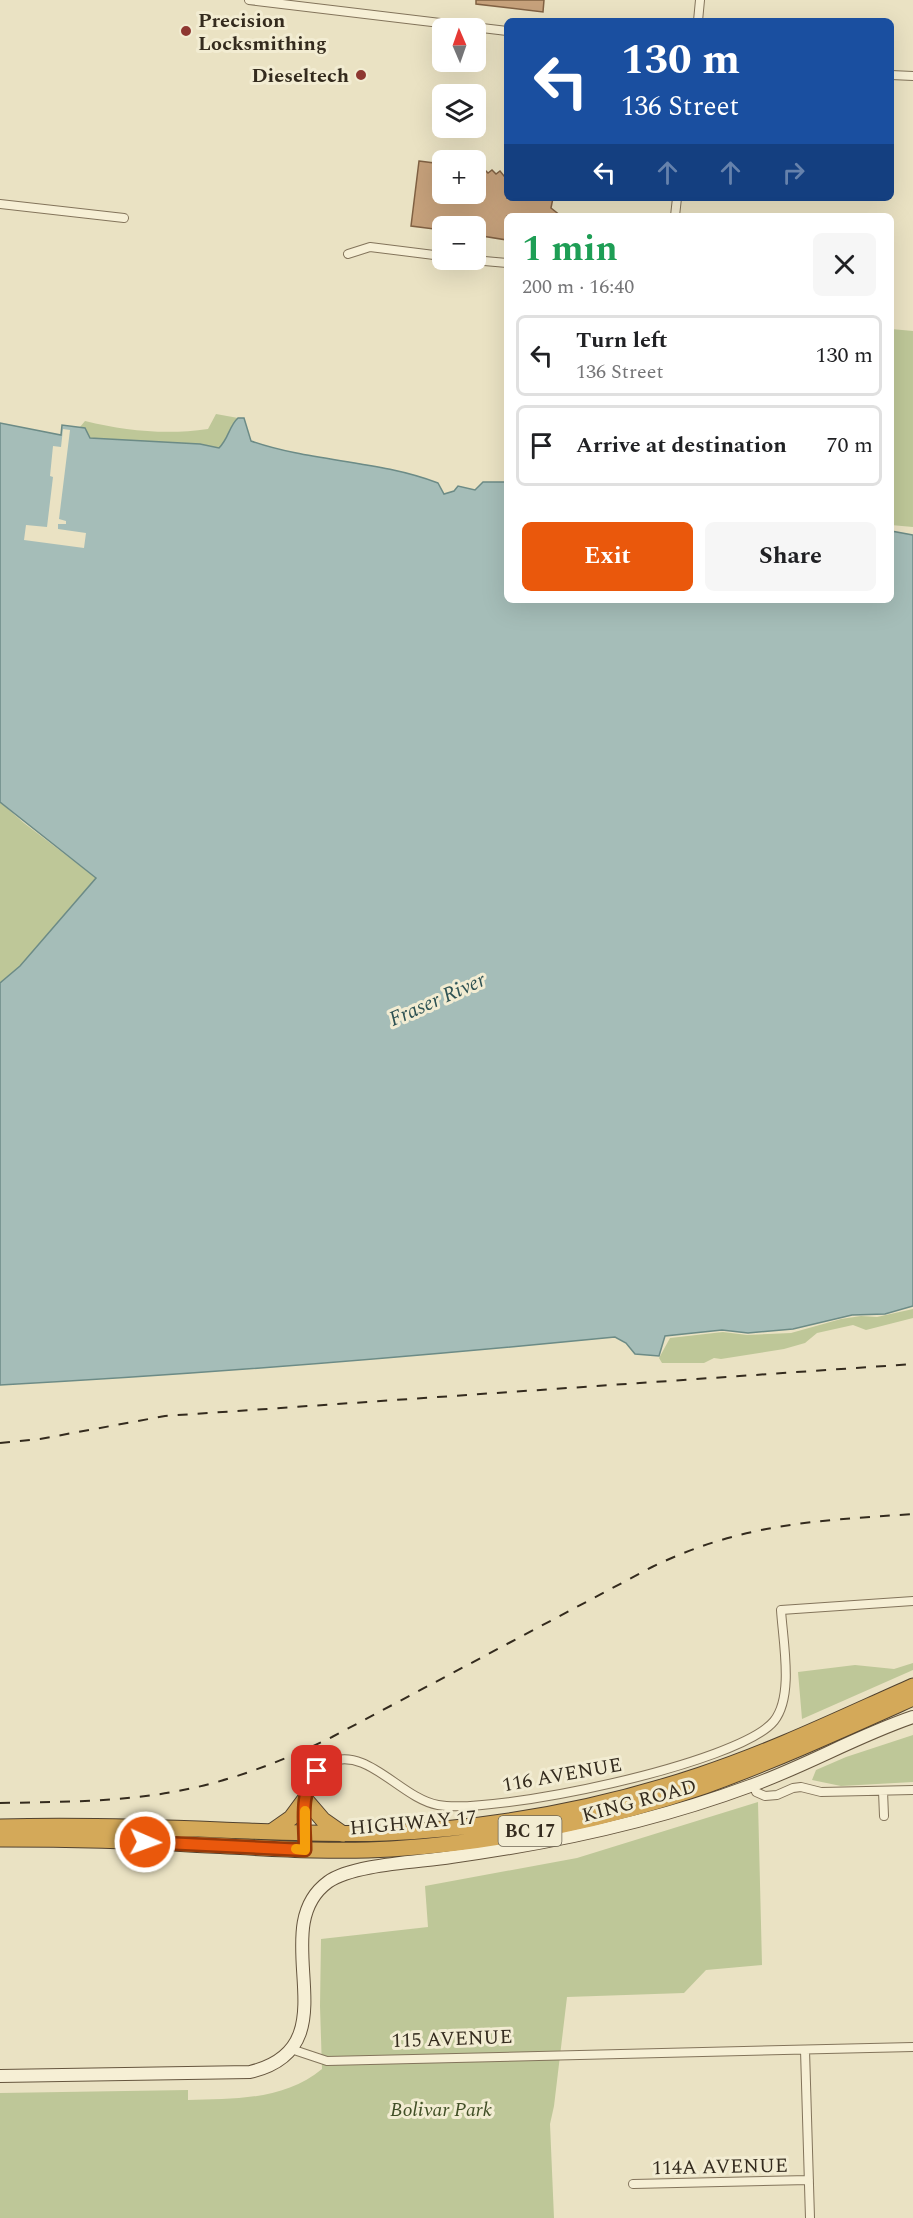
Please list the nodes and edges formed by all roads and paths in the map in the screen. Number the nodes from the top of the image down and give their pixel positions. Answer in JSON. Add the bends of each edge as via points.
{"nodes":[{"id":1,"x":249,"y":0,"type":"edge"},
{"id":2,"x":700,"y":0,"type":"edge"},
{"id":3,"x":698,"y":18,"type":"edge"},
{"id":4,"x":504,"y":31,"type":"edge"},
{"id":5,"x":894,"y":75,"type":"edge"},
{"id":6,"x":913,"y":76,"type":"edge"},
{"id":7,"x":0,"y":204,"type":"edge"},
{"id":8,"x":124,"y":218,"type":"dead end"},
{"id":9,"x":348,"y":254,"type":"dead end"},
{"id":10,"x":432,"y":255,"type":"edge"},
{"id":11,"x":486,"y":261,"type":"edge"},
{"id":12,"x":504,"y":263,"type":"edge"},
{"id":13,"x":913,"y":1601,"type":"edge"},
{"id":14,"x":913,"y":1686,"type":"edge"},
{"id":15,"x":913,"y":1698,"type":"edge"},
{"id":16,"x":913,"y":1717,"type":"edge"},
{"id":17,"x":754,"y":1785,"type":"junction"},
{"id":18,"x":913,"y":1790,"type":"edge"},
{"id":19,"x":883,"y":1791,"type":"junction"},
{"id":20,"x":305,"y":1798,"type":"junction"},
{"id":21,"x":884,"y":1816,"type":"dead end"},
{"id":22,"x":0,"y":1827,"type":"edge"},
{"id":23,"x":272,"y":1832,"type":"junction"},
{"id":24,"x":305,"y":1833,"type":"junction"},
{"id":25,"x":343,"y":1834,"type":"junction"},
{"id":26,"x":0,"y":1839,"type":"edge"},
{"id":27,"x":305,"y":1850,"type":"junction"},
{"id":28,"x":913,"y":2047,"type":"edge"},
{"id":29,"x":291,"y":2049,"type":"junction"},
{"id":30,"x":805,"y":2050,"type":"junction"},
{"id":31,"x":0,"y":2076,"type":"edge"},
{"id":32,"x":809,"y":2180,"type":"junction"},
{"id":33,"x":633,"y":2184,"type":"dead end"},
{"id":34,"x":810,"y":2218,"type":"edge"}],
"edges":[{"from":1,"to":4,"type":"street"},
{"from":2,"to":3,"type":"street"},
{"from":5,"to":6,"type":"street"},
{"from":7,"to":8,"type":"street"},
{"from":9,"to":10,"type":"street","via":[[370,247]]},
{"from":11,"to":12,"type":"street"},
{"from":13,"to":20,"type":"street","name":"116 AVENUE","via":[[781,1610],[786,1682],[784,1704],[774,1721],[744,1742],[671,1768],[581,1789],[448,1806],[416,1797],[356,1760],[336,1760],[317,1771],[307,1785]]},
{"from":14,"to":25,"type":"highway","name":"HIGHWAY 17","number":"BC 17","via":[[742,1760],[612,1802],[480,1824]]},
{"from":15,"to":27,"type":"highway","name":"HIGHWAY 17","number":"BC 17","via":[[725,1778],[595,1817],[453,1842],[391,1849]]},
{"from":16,"to":17,"type":"street","name":"KING ROAD"},
{"from":17,"to":19,"type":"street","via":[[756,1792],[765,1796],[793,1788],[821,1792]]},
{"from":17,"to":29,"type":"street","name":"KING ROAD","via":[[599,1832],[525,1847],[356,1871],[327,1882],[308,1906],[304,1921],[305,2012],[301,2033]]},
{"from":18,"to":19,"type":"street"},
{"from":19,"to":21,"type":"street"},
{"from":20,"to":23,"type":"highway","via":[[291,1818]]},
{"from":20,"to":24,"type":"street"},
{"from":20,"to":25,"type":"highway","via":[[323,1820]]},
{"from":22,"to":23,"type":"highway","name":"HIGHWAY 17","number":"BC 17","via":[[123,1826]]},
{"from":23,"to":24,"type":"highway","name":"HIGHWAY 17","number":"BC 17"},
{"from":24,"to":25,"type":"highway","name":"HIGHWAY 17","number":"BC 17"},
{"from":24,"to":27,"type":"street"},
{"from":26,"to":27,"type":"highway","name":"HIGHWAY 17","number":"BC 17"},
{"from":28,"to":30,"type":"street","name":"115 AVENUE"},
{"from":29,"to":30,"type":"street","name":"115 AVENUE","via":[[327,2061]]},
{"from":29,"to":31,"type":"street","via":[[266,2068],[250,2072]]},
{"from":30,"to":32,"type":"street"},
{"from":32,"to":33,"type":"street","name":"114A AVENUE"},
{"from":32,"to":34,"type":"street"}]}
